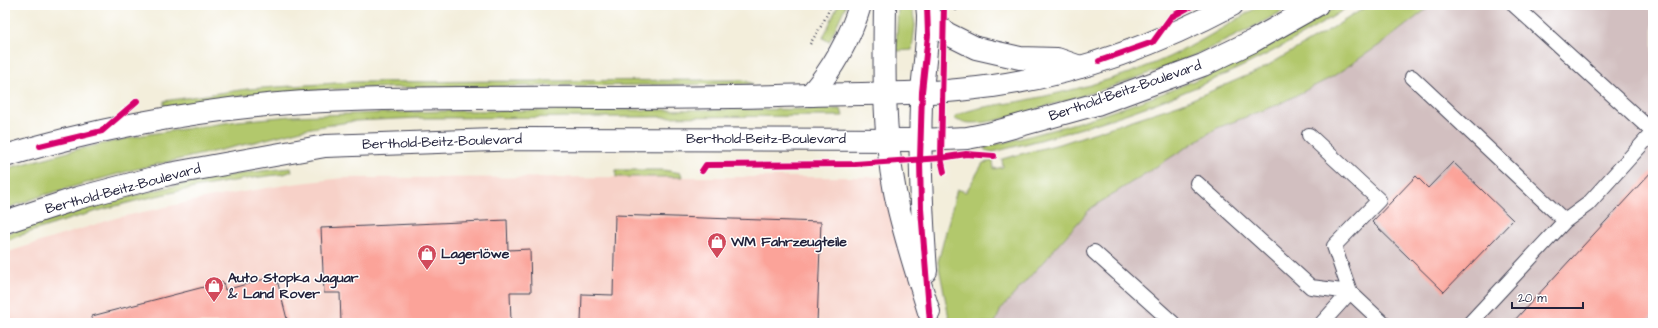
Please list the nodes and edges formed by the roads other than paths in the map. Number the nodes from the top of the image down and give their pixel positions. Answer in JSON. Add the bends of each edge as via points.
{"nodes":[{"id":1,"x":860,"y":5,"type":"edge"},
{"id":2,"x":885,"y":5,"type":"edge"},
{"id":3,"x":1232,"y":5,"type":"edge"},
{"id":4,"x":1317,"y":5,"type":"edge"},
{"id":5,"x":1514,"y":5,"type":"edge"},
{"id":6,"x":928,"y":10,"type":"edge"},
{"id":7,"x":1090,"y":64,"type":"junction"},
{"id":8,"x":1412,"y":78,"type":"dead end"},
{"id":9,"x":922,"y":92,"type":"junction"},
{"id":10,"x":885,"y":94,"type":"junction"},
{"id":11,"x":810,"y":95,"type":"junction"},
{"id":12,"x":1653,"y":132,"type":"edge"},
{"id":13,"x":1309,"y":135,"type":"dead end"},
{"id":14,"x":888,"y":140,"type":"junction"},
{"id":15,"x":920,"y":140,"type":"junction"},
{"id":16,"x":5,"y":147,"type":"edge"},
{"id":17,"x":36,"y":147,"type":"junction"},
{"id":18,"x":5,"y":156,"type":"edge"},
{"id":19,"x":1197,"y":183,"type":"dead end"},
{"id":20,"x":1565,"y":221,"type":"junction"},
{"id":21,"x":5,"y":222,"type":"edge"},
{"id":22,"x":1094,"y":252,"type":"dead end"},
{"id":23,"x":1350,"y":292,"type":"junction"},
{"id":24,"x":929,"y":318,"type":"edge"},
{"id":25,"x":1172,"y":323,"type":"edge"},
{"id":26,"x":1322,"y":323,"type":"edge"},
{"id":27,"x":1383,"y":323,"type":"edge"},
{"id":28,"x":1470,"y":323,"type":"edge"}],
"edges":[{"from":1,"to":11,"type":"main road","via":[[844,44]]},
{"from":2,"to":10,"type":"main road"},
{"from":3,"to":7,"type":"main road","via":[[1154,42]]},
{"from":4,"to":15,"type":"main road","name":"Berthold-Beitz-Boulevard","via":[[1253,41],[1203,65],[1097,104],[988,134],[967,138]]},
{"from":5,"to":12,"type":"lane"},
{"from":6,"to":7,"type":"main road","via":[[946,33],[990,52],[1020,58],[1057,59]]},
{"from":6,"to":9,"type":"main road"},
{"from":7,"to":9,"type":"main road","via":[[997,85]]},
{"from":8,"to":20,"type":"lane"},
{"from":9,"to":10,"type":"main road"},
{"from":9,"to":15,"type":"main road"},
{"from":10,"to":11,"type":"main road"},
{"from":10,"to":14,"type":"main road"},
{"from":11,"to":17,"type":"main road","via":[[318,102],[185,116],[123,126]]},
{"from":12,"to":20,"type":"lane","via":[[1588,204]]},
{"from":13,"to":23,"type":"lane","via":[[1379,200],[1334,246]]},
{"from":14,"to":15,"type":"main road","name":"Berthold-Beitz-Boulevard"},
{"from":14,"to":21,"type":"main road","name":"Berthold-Beitz-Boulevard","via":[[519,140],[325,146],[161,176],[78,198]]},
{"from":14,"to":24,"type":"main road","via":[[896,199]]},
{"from":15,"to":24,"type":"main road","via":[[921,202]]},
{"from":16,"to":17,"type":"main road"},
{"from":17,"to":18,"type":"main road"},
{"from":19,"to":23,"type":"lane","via":[[1311,287]]},
{"from":20,"to":28,"type":"lane"},
{"from":22,"to":25,"type":"lane"},
{"from":23,"to":26,"type":"lane"},
{"from":23,"to":27,"type":"lane"}]}
